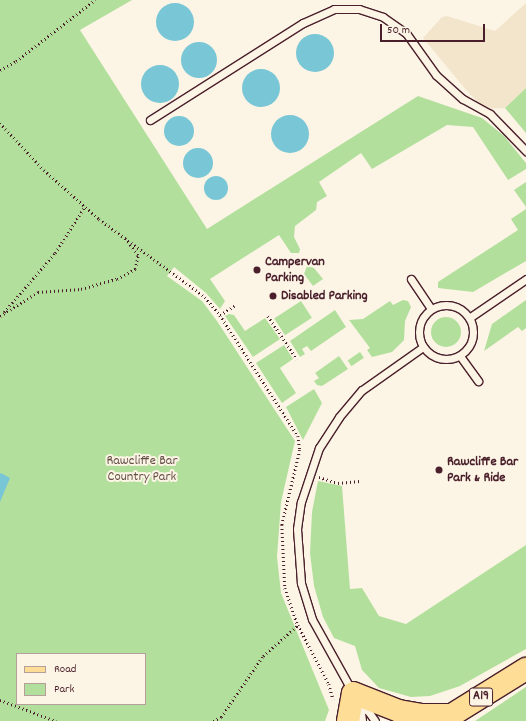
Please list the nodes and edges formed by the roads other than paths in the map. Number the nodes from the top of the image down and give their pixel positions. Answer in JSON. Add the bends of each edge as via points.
{"nodes":[{"id":1,"x":150,"y":120,"type":"dead end"},
{"id":2,"x":526,"y":151,"type":"edge"},
{"id":3,"x":410,"y":279,"type":"dead end"},
{"id":4,"x":526,"y":279,"type":"edge"},
{"id":5,"x":431,"y":309,"type":"junction"},
{"id":6,"x":469,"y":318,"type":"junction"},
{"id":7,"x":423,"y":347,"type":"junction"},
{"id":8,"x":460,"y":356,"type":"junction"},
{"id":9,"x":478,"y":380,"type":"dead end"},
{"id":10,"x":526,"y":669,"type":"edge"},
{"id":11,"x":354,"y":707,"type":"edge"},
{"id":12,"x":447,"y":718,"type":"edge"},
{"id":13,"x":362,"y":721,"type":"edge"},
{"id":14,"x":375,"y":721,"type":"edge"}],
"edges":[{"from":1,"to":2,"type":"lane","via":[[303,23],[334,9],[359,9],[383,17],[406,33],[436,75],[463,100],[490,114]]},
{"from":3,"to":5,"type":"lane"},
{"from":4,"to":6,"type":"lane"},
{"from":5,"to":6,"type":"lane","via":[[439,305],[456,306]]},
{"from":5,"to":7,"type":"lane","via":[[422,317],[419,326],[418,336]]},
{"from":6,"to":8,"type":"lane","via":[[473,332],[471,342]]},
{"from":7,"to":8,"type":"lane","via":[[438,358]]},
{"from":7,"to":11,"type":"lane","via":[[362,390],[339,417],[319,448],[309,474],[297,529],[301,584],[312,619]]},
{"from":8,"to":9,"type":"lane"},
{"from":10,"to":12,"type":"main road","number":"A19"},
{"from":11,"to":12,"type":"main road"},
{"from":11,"to":13,"type":"lane"},
{"from":11,"to":14,"type":"lane","via":[[368,711]]}]}
